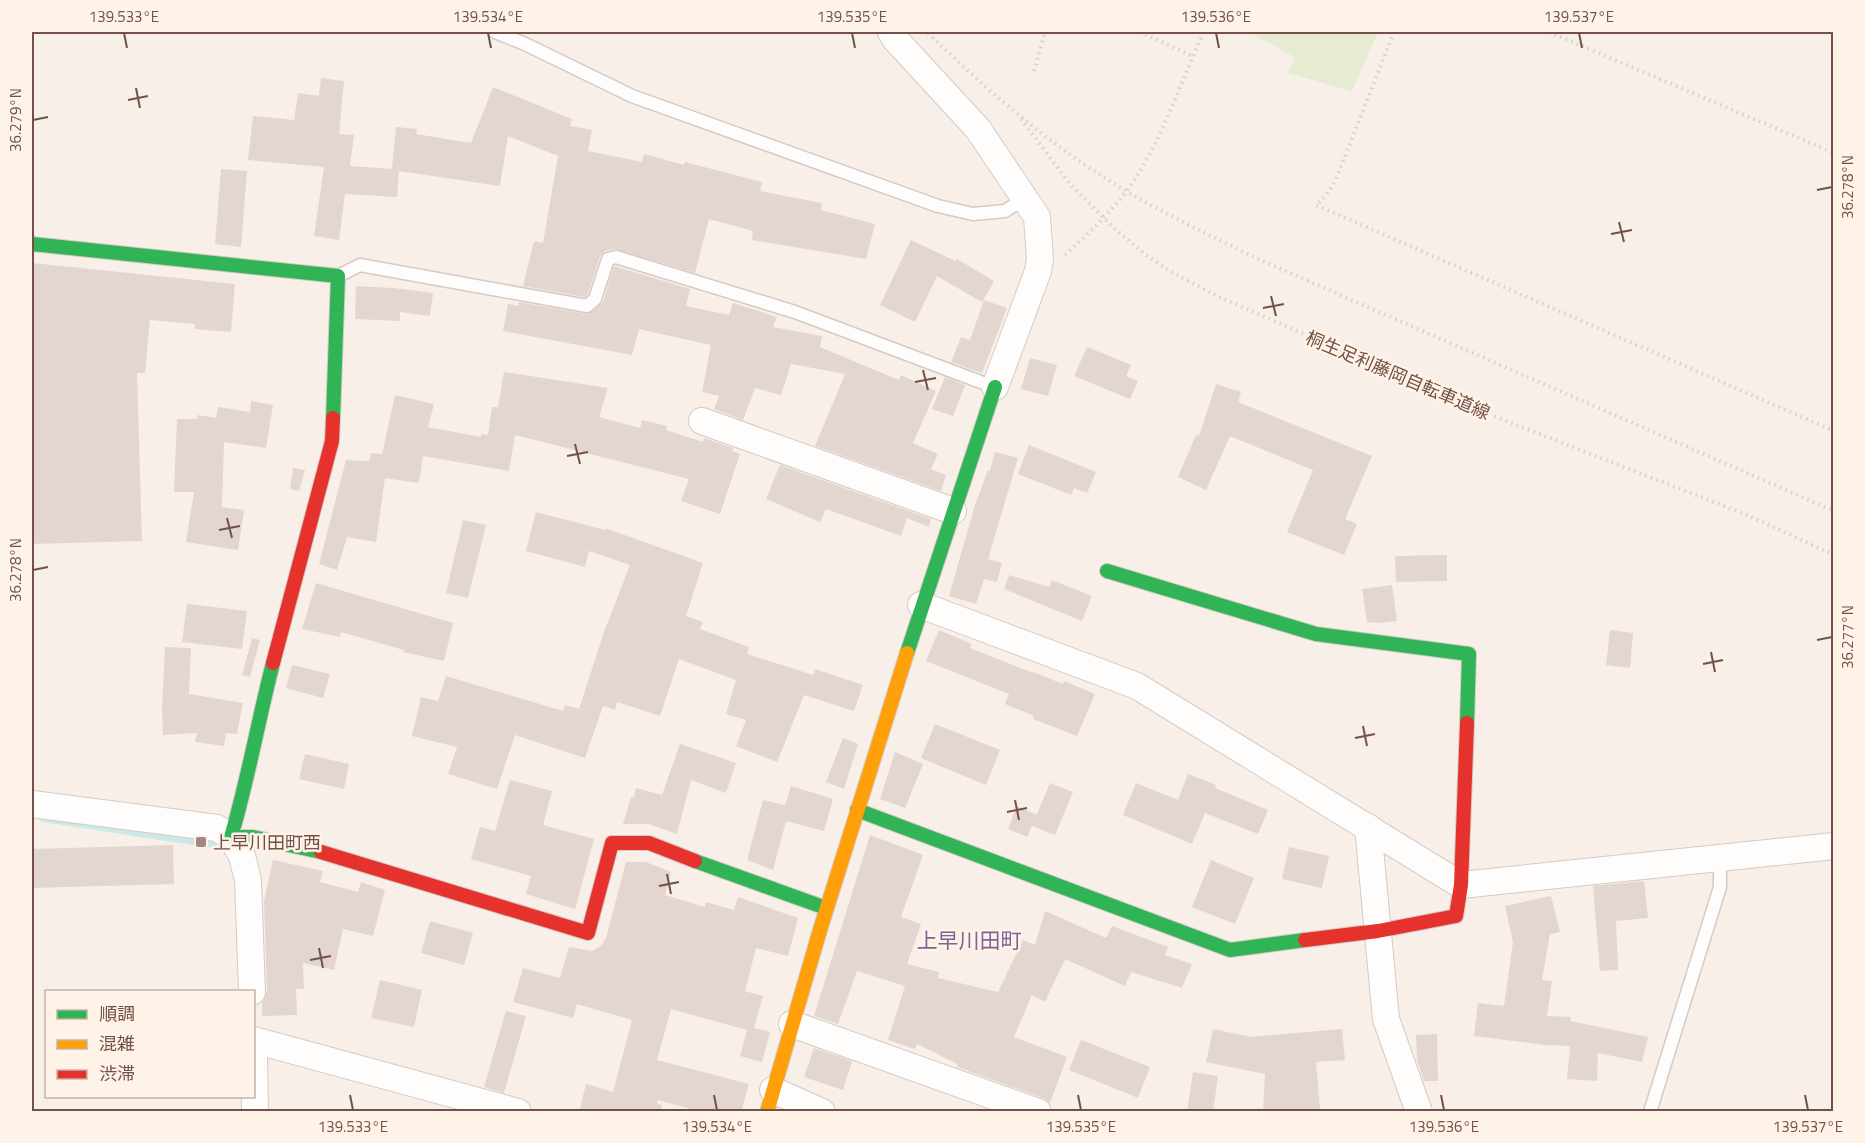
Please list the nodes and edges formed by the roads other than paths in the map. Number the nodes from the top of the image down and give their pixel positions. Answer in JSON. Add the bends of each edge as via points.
{"nodes":[{"id":1,"x":495,"y":32,"type":"edge"},
{"id":2,"x":891,"y":32,"type":"edge"},
{"id":3,"x":1025,"y":198,"type":"junction"},
{"id":4,"x":32,"y":244,"type":"edge"},
{"id":5,"x":338,"y":276,"type":"junction"},
{"id":6,"x":995,"y":387,"type":"junction"},
{"id":7,"x":702,"y":421,"type":"dead end"},
{"id":8,"x":953,"y":511,"type":"junction"},
{"id":9,"x":1107,"y":571,"type":"dead end"},
{"id":10,"x":921,"y":605,"type":"junction"},
{"id":11,"x":32,"y":804,"type":"edge"},
{"id":12,"x":857,"y":810,"type":"junction"},
{"id":13,"x":1368,"y":827,"type":"junction"},
{"id":14,"x":231,"y":837,"type":"junction"},
{"id":15,"x":1833,"y":846,"type":"edge"},
{"id":16,"x":1720,"y":859,"type":"junction"},
{"id":17,"x":1461,"y":885,"type":"junction"},
{"id":18,"x":826,"y":908,"type":"junction"},
{"id":19,"x":1378,"y":931,"type":"junction"},
{"id":20,"x":252,"y":990,"type":"edge"},
{"id":21,"x":792,"y":1024,"type":"junction"},
{"id":22,"x":255,"y":1040,"type":"edge"},
{"id":23,"x":770,"y":1101,"type":"edge"},
{"id":24,"x":518,"y":1112,"type":"edge"},
{"id":25,"x":822,"y":1112,"type":"edge"},
{"id":26,"x":1038,"y":1112,"type":"edge"},
{"id":27,"x":1419,"y":1112,"type":"edge"},
{"id":28,"x":1650,"y":1112,"type":"edge"}],
"edges":[{"from":1,"to":3,"type":"lane","via":[[632,96],[938,206],[973,214],[1005,211]]},
{"from":2,"to":3,"type":"street","via":[[978,129]]},
{"from":3,"to":6,"type":"street","via":[[1037,217],[1040,259]]},
{"from":4,"to":5,"type":"street"},
{"from":5,"to":6,"type":"lane","via":[[360,265],[587,306],[595,299],[608,259],[616,256],[795,312]]},
{"from":5,"to":14,"type":"street","via":[[332,441]]},
{"from":6,"to":8,"type":"street"},
{"from":7,"to":8,"type":"street"},
{"from":8,"to":10,"type":"street"},
{"from":9,"to":17,"type":"street","via":[[1316,634],[1469,654]]},
{"from":10,"to":12,"type":"street"},
{"from":10,"to":13,"type":"street","via":[[1137,686]]},
{"from":11,"to":14,"type":"street","via":[[217,828]]},
{"from":12,"to":18,"type":"street"},
{"from":12,"to":19,"type":"street","via":[[1230,950]]},
{"from":13,"to":17,"type":"street"},
{"from":13,"to":19,"type":"street"},
{"from":14,"to":18,"type":"street","via":[[253,837],[337,855],[588,933],[612,843],[650,843]]},
{"from":14,"to":20,"type":"street","via":[[242,856],[248,880]]},
{"from":15,"to":16,"type":"street"},
{"from":16,"to":17,"type":"street"},
{"from":16,"to":28,"type":"lane","via":[[1720,887]]},
{"from":17,"to":19,"type":"street","via":[[1456,916]]},
{"from":18,"to":21,"type":"street"},
{"from":19,"to":27,"type":"street","via":[[1386,1018]]},
{"from":21,"to":23,"type":"street"},
{"from":21,"to":26,"type":"street"},
{"from":22,"to":24,"type":"street"},
{"from":23,"to":25,"type":"street"}]}
